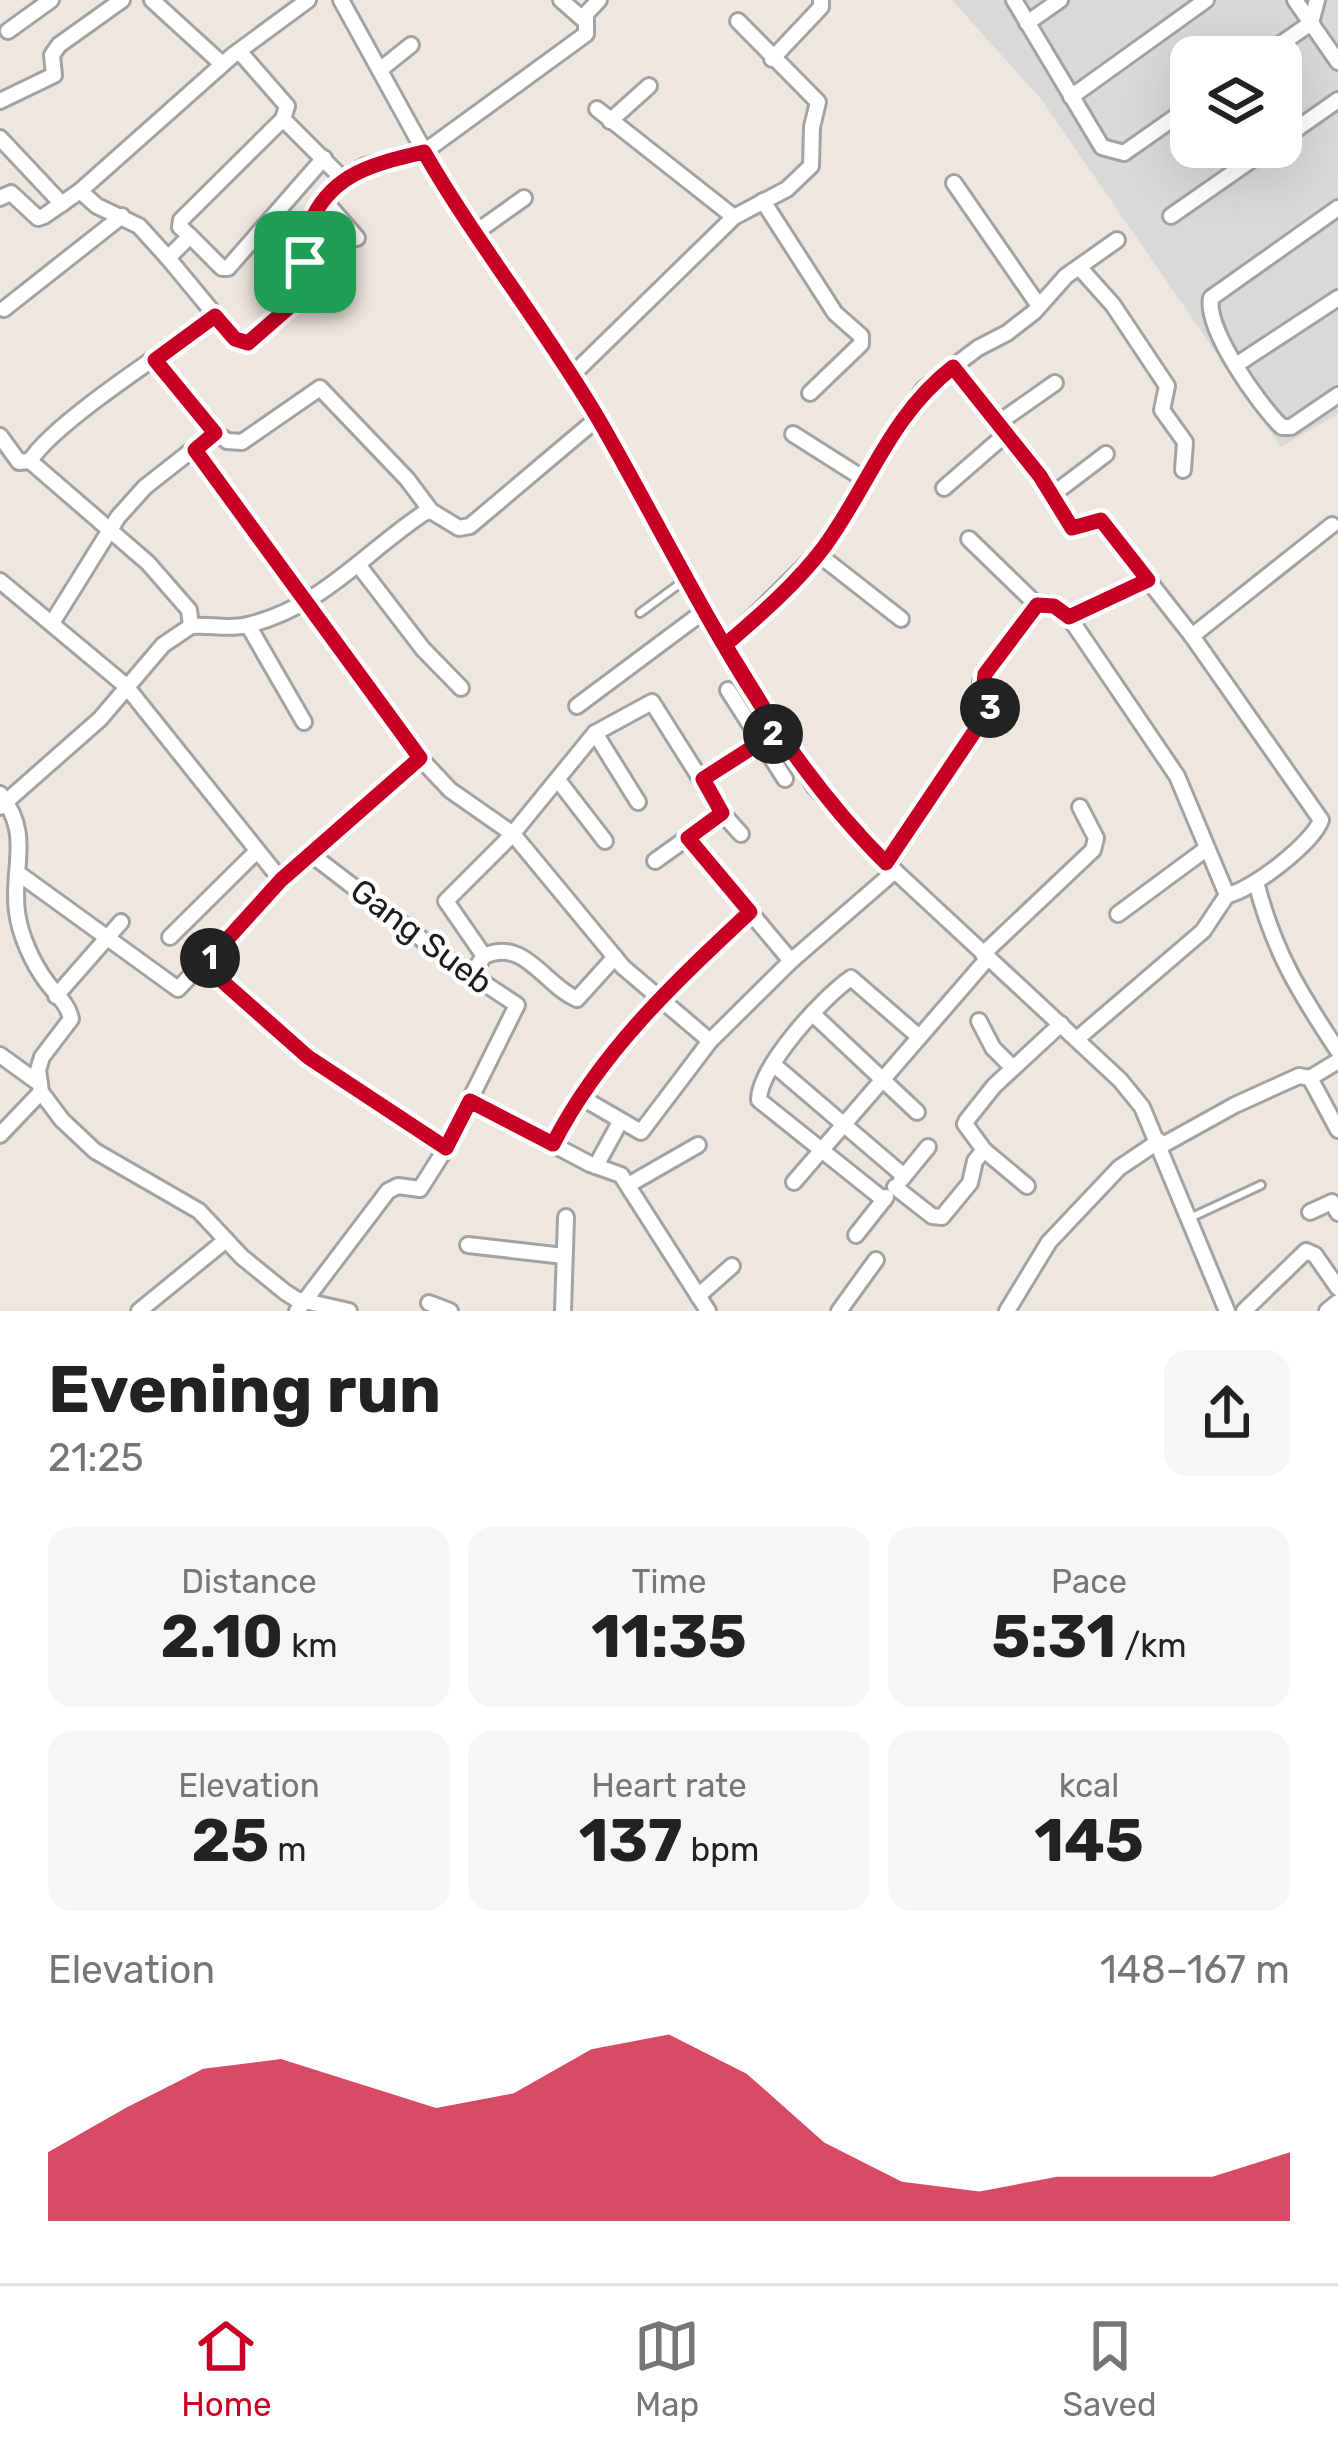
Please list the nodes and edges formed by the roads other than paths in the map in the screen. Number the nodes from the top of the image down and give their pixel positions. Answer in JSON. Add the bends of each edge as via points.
{"nodes":[{"id":1,"x":51,"y":0,"type":"edge"},
{"id":2,"x":122,"y":0,"type":"edge"},
{"id":3,"x":152,"y":0,"type":"edge"},
{"id":4,"x":308,"y":0,"type":"edge"},
{"id":5,"x":341,"y":0,"type":"edge"},
{"id":6,"x":561,"y":0,"type":"edge"},
{"id":7,"x":599,"y":0,"type":"edge"},
{"id":8,"x":821,"y":0,"type":"edge"},
{"id":9,"x":1014,"y":0,"type":"edge"},
{"id":10,"x":1060,"y":0,"type":"edge"},
{"id":11,"x":1206,"y":0,"type":"edge"},
{"id":12,"x":1295,"y":0,"type":"edge"},
{"id":13,"x":1319,"y":1,"type":"edge"},
{"id":14,"x":738,"y":21,"type":"dead end"},
{"id":15,"x":1027,"y":23,"type":"junction"},
{"id":16,"x":1312,"y":23,"type":"junction"},
{"id":17,"x":587,"y":26,"type":"junction"},
{"id":18,"x":8,"y":31,"type":"dead end"},
{"id":19,"x":1293,"y":36,"type":"edge"},
{"id":20,"x":411,"y":45,"type":"dead end"},
{"id":21,"x":239,"y":50,"type":"junction"},
{"id":22,"x":772,"y":59,"type":"junction"},
{"id":23,"x":1338,"y":62,"type":"edge"},
{"id":24,"x":223,"y":64,"type":"junction"},
{"id":25,"x":381,"y":69,"type":"junction"},
{"id":26,"x":650,"y":86,"type":"dead end"},
{"id":27,"x":1071,"y":97,"type":"junction"},
{"id":28,"x":1338,"y":100,"type":"edge"},
{"id":29,"x":0,"y":101,"type":"edge"},
{"id":30,"x":597,"y":109,"type":"dead end"},
{"id":31,"x":283,"y":119,"type":"junction"},
{"id":32,"x":610,"y":121,"type":"junction"},
{"id":33,"x":1170,"y":121,"type":"edge"},
{"id":34,"x":1302,"y":125,"type":"edge"},
{"id":35,"x":0,"y":138,"type":"edge"},
{"id":36,"x":424,"y":152,"type":"junction"},
{"id":37,"x":324,"y":158,"type":"junction"},
{"id":38,"x":1240,"y":168,"type":"edge"},
{"id":39,"x":343,"y":179,"type":"junction"},
{"id":40,"x":954,"y":183,"type":"dead end"},
{"id":41,"x":80,"y":190,"type":"junction"},
{"id":42,"x":0,"y":198,"type":"edge"},
{"id":43,"x":524,"y":198,"type":"dead end"},
{"id":44,"x":325,"y":201,"type":"junction"},
{"id":45,"x":763,"y":201,"type":"junction"},
{"id":46,"x":62,"y":204,"type":"junction"},
{"id":47,"x":1338,"y":208,"type":"edge"},
{"id":48,"x":122,"y":216,"type":"junction"},
{"id":49,"x":1171,"y":216,"type":"dead end"},
{"id":50,"x":734,"y":217,"type":"junction"},
{"id":51,"x":475,"y":233,"type":"junction"},
{"id":52,"x":190,"y":236,"type":"junction"},
{"id":53,"x":357,"y":238,"type":"dead end"},
{"id":54,"x":1117,"y":240,"type":"dead end"},
{"id":55,"x":168,"y":258,"type":"junction"},
{"id":56,"x":1078,"y":267,"type":"junction"},
{"id":57,"x":1338,"y":298,"type":"edge"},
{"id":58,"x":1040,"y":306,"type":"junction"},
{"id":59,"x":4,"y":308,"type":"dead end"},
{"id":60,"x":215,"y":316,"type":"junction"},
{"id":61,"x":155,"y":360,"type":"junction"},
{"id":62,"x":1236,"y":364,"type":"junction"},
{"id":63,"x":953,"y":367,"type":"junction"},
{"id":64,"x":571,"y":376,"type":"junction"},
{"id":65,"x":1055,"y":383,"type":"dead end"},
{"id":66,"x":810,"y":393,"type":"dead end"},
{"id":67,"x":1338,"y":394,"type":"edge"},
{"id":68,"x":598,"y":418,"type":"junction"},
{"id":69,"x":1002,"y":429,"type":"junction"},
{"id":70,"x":215,"y":433,"type":"junction"},
{"id":71,"x":793,"y":434,"type":"dead end"},
{"id":72,"x":3,"y":446,"type":"edge"},
{"id":73,"x":195,"y":450,"type":"junction"},
{"id":74,"x":1106,"y":454,"type":"dead end"},
{"id":75,"x":30,"y":461,"type":"junction"},
{"id":76,"x":1183,"y":470,"type":"dead end"},
{"id":77,"x":864,"y":479,"type":"junction"},
{"id":78,"x":944,"y":488,"type":"dead end"},
{"id":79,"x":1052,"y":495,"type":"junction"},
{"id":80,"x":430,"y":511,"type":"junction"},
{"id":81,"x":1332,"y":526,"type":"dead end"},
{"id":82,"x":110,"y":532,"type":"junction"},
{"id":83,"x":969,"y":539,"type":"dead end"},
{"id":84,"x":818,"y":554,"type":"junction"},
{"id":85,"x":360,"y":567,"type":"junction"},
{"id":86,"x":685,"y":580,"type":"junction"},
{"id":87,"x":1148,"y":580,"type":"junction"},
{"id":88,"x":0,"y":581,"type":"edge"},
{"id":89,"x":307,"y":602,"type":"junction"},
{"id":90,"x":1037,"y":605,"type":"junction"},
{"id":91,"x":704,"y":612,"type":"junction"},
{"id":92,"x":640,"y":613,"type":"dead end"},
{"id":93,"x":1069,"y":617,"type":"junction"},
{"id":94,"x":902,"y":619,"type":"dead end"},
{"id":95,"x":52,"y":623,"type":"junction"},
{"id":96,"x":248,"y":625,"type":"junction"},
{"id":97,"x":191,"y":626,"type":"junction"},
{"id":98,"x":1192,"y":636,"type":"junction"},
{"id":99,"x":725,"y":645,"type":"junction"},
{"id":100,"x":125,"y":686,"type":"junction"},
{"id":101,"x":461,"y":688,"type":"dead end"},
{"id":102,"x":728,"y":689,"type":"dead end"},
{"id":103,"x":577,"y":706,"type":"dead end"},
{"id":104,"x":304,"y":722,"type":"dead end"},
{"id":105,"x":778,"y":731,"type":"junction"},
{"id":106,"x":595,"y":733,"type":"junction"},
{"id":107,"x":761,"y":742,"type":"junction"},
{"id":108,"x":420,"y":758,"type":"junction"},
{"id":109,"x":703,"y":779,"type":"junction"},
{"id":110,"x":785,"y":779,"type":"dead end"},
{"id":111,"x":558,"y":780,"type":"junction"},
{"id":112,"x":2,"y":801,"type":"edge"},
{"id":113,"x":638,"y":802,"type":"dead end"},
{"id":114,"x":1080,"y":807,"type":"dead end"},
{"id":115,"x":722,"y":813,"type":"junction"},
{"id":116,"x":741,"y":833,"type":"dead end"},
{"id":117,"x":513,"y":834,"type":"junction"},
{"id":118,"x":688,"y":838,"type":"junction"},
{"id":119,"x":605,"y":841,"type":"dead end"},
{"id":120,"x":1206,"y":849,"type":"junction"},
{"id":121,"x":256,"y":852,"type":"junction"},
{"id":122,"x":312,"y":855,"type":"junction"},
{"id":123,"x":655,"y":861,"type":"dead end"},
{"id":124,"x":891,"y":867,"type":"junction"},
{"id":125,"x":22,"y":876,"type":"dead end"},
{"id":126,"x":281,"y":880,"type":"junction"},
{"id":127,"x":1256,"y":882,"type":"junction"},
{"id":128,"x":1227,"y":895,"type":"junction"},
{"id":129,"x":750,"y":912,"type":"junction"},
{"id":130,"x":1118,"y":914,"type":"dead end"},
{"id":131,"x":121,"y":922,"type":"dead end"},
{"id":132,"x":465,"y":932,"type":"junction"},
{"id":133,"x":109,"y":937,"type":"junction"},
{"id":134,"x":170,"y":937,"type":"dead end"},
{"id":135,"x":442,"y":954,"type":"junction"},
{"id":136,"x":484,"y":956,"type":"junction"},
{"id":137,"x":985,"y":956,"type":"junction"},
{"id":138,"x":615,"y":958,"type":"junction"},
{"id":139,"x":791,"y":961,"type":"junction"},
{"id":140,"x":204,"y":965,"type":"junction"},
{"id":141,"x":472,"y":974,"type":"junction"},
{"id":142,"x":56,"y":996,"type":"junction"},
{"id":143,"x":659,"y":997,"type":"junction"},
{"id":144,"x":814,"y":1015,"type":"junction"},
{"id":145,"x":980,"y":1021,"type":"dead end"},
{"id":146,"x":1061,"y":1024,"type":"junction"},
{"id":147,"x":918,"y":1036,"type":"junction"},
{"id":148,"x":1077,"y":1039,"type":"junction"},
{"id":149,"x":710,"y":1041,"type":"junction"},
{"id":150,"x":1338,"y":1051,"type":"edge"},
{"id":151,"x":0,"y":1054,"type":"edge"},
{"id":152,"x":1338,"y":1061,"type":"edge"},
{"id":153,"x":773,"y":1064,"type":"junction"},
{"id":154,"x":1013,"y":1068,"type":"junction"},
{"id":155,"x":881,"y":1078,"type":"junction"},
{"id":156,"x":1310,"y":1078,"type":"junction"},
{"id":157,"x":41,"y":1088,"type":"junction"},
{"id":158,"x":579,"y":1096,"type":"junction"},
{"id":159,"x":470,"y":1101,"type":"junction"},
{"id":160,"x":917,"y":1112,"type":"dead end"},
{"id":161,"x":620,"y":1122,"type":"junction"},
{"id":162,"x":841,"y":1125,"type":"junction"},
{"id":163,"x":1338,"y":1130,"type":"edge"},
{"id":164,"x":0,"y":1135,"type":"edge"},
{"id":165,"x":553,"y":1144,"type":"junction"},
{"id":166,"x":698,"y":1144,"type":"dead end"},
{"id":167,"x":1160,"y":1144,"type":"junction"},
{"id":168,"x":928,"y":1147,"type":"dead end"},
{"id":169,"x":446,"y":1148,"type":"junction"},
{"id":170,"x":983,"y":1150,"type":"junction"},
{"id":171,"x":820,"y":1152,"type":"junction"},
{"id":172,"x":596,"y":1166,"type":"junction"},
{"id":173,"x":794,"y":1182,"type":"dead end"},
{"id":174,"x":899,"y":1182,"type":"junction"},
{"id":175,"x":630,"y":1184,"type":"junction"},
{"id":176,"x":1261,"y":1185,"type":"dead end"},
{"id":177,"x":1027,"y":1186,"type":"dead end"},
{"id":178,"x":884,"y":1200,"type":"junction"},
{"id":179,"x":1336,"y":1205,"type":"edge"},
{"id":180,"x":1310,"y":1212,"type":"dead end"},
{"id":181,"x":566,"y":1217,"type":"dead end"},
{"id":182,"x":1190,"y":1218,"type":"junction"},
{"id":183,"x":856,"y":1235,"type":"dead end"},
{"id":184,"x":226,"y":1240,"type":"junction"},
{"id":185,"x":468,"y":1245,"type":"dead end"},
{"id":186,"x":564,"y":1256,"type":"junction"},
{"id":187,"x":876,"y":1260,"type":"dead end"},
{"id":188,"x":732,"y":1266,"type":"dead end"},
{"id":189,"x":1338,"y":1288,"type":"edge"},
{"id":190,"x":698,"y":1296,"type":"junction"},
{"id":191,"x":1338,"y":1302,"type":"edge"},
{"id":192,"x":429,"y":1303,"type":"dead end"},
{"id":193,"x":302,"y":1306,"type":"edge"},
{"id":194,"x":139,"y":1311,"type":"edge"},
{"id":195,"x":349,"y":1311,"type":"edge"},
{"id":196,"x":450,"y":1311,"type":"edge"},
{"id":197,"x":563,"y":1311,"type":"edge"},
{"id":198,"x":708,"y":1311,"type":"edge"},
{"id":199,"x":839,"y":1311,"type":"edge"},
{"id":200,"x":1007,"y":1311,"type":"edge"},
{"id":201,"x":1227,"y":1311,"type":"edge"},
{"id":202,"x":1244,"y":1311,"type":"edge"},
{"id":203,"x":1327,"y":1311,"type":"edge"}],
"edges":[{"from":1,"to":18,"type":"street"},
{"from":2,"to":29,"type":"street","via":[[55,50],[54,75]]},
{"from":3,"to":24,"type":"street"},
{"from":4,"to":21,"type":"street"},
{"from":5,"to":25,"type":"street"},
{"from":6,"to":17,"type":"street"},
{"from":7,"to":17,"type":"street","via":[[587,10]]},
{"from":8,"to":22,"type":"street"},
{"from":9,"to":15,"type":"street"},
{"from":10,"to":15,"type":"street"},
{"from":11,"to":27,"type":"street"},
{"from":12,"to":16,"type":"street"},
{"from":13,"to":16,"type":"street"},
{"from":14,"to":22,"type":"street"},
{"from":15,"to":27,"type":"street"},
{"from":16,"to":19,"type":"street"},
{"from":16,"to":23,"type":"street"},
{"from":17,"to":36,"type":"street"},
{"from":20,"to":25,"type":"street"},
{"from":21,"to":24,"type":"street"},
{"from":21,"to":31,"type":"street","via":[[287,106]]},
{"from":22,"to":45,"type":"street","via":[[818,102],[812,166]]},
{"from":24,"to":41,"type":"street"},
{"from":25,"to":36,"type":"street"},
{"from":26,"to":32,"type":"street"},
{"from":27,"to":33,"type":"street","via":[[1102,147],[1124,153]]},
{"from":28,"to":34,"type":"street"},
{"from":30,"to":32,"type":"street"},
{"from":31,"to":37,"type":"street"},
{"from":31,"to":52,"type":"street","via":[[181,220]]},
{"from":32,"to":50,"type":"street"},
{"from":35,"to":46,"type":"street"},
{"from":36,"to":39,"type":"street"},
{"from":36,"to":51,"type":"street"},
{"from":37,"to":39,"type":"street"},
{"from":37,"to":52,"type":"street","via":[[228,268]]},
{"from":38,"to":49,"type":"street"},
{"from":39,"to":44,"type":"street"},
{"from":40,"to":58,"type":"street"},
{"from":41,"to":46,"type":"street"},
{"from":41,"to":48,"type":"street"},
{"from":42,"to":46,"type":"street","via":[[11,193],[38,218]]},
{"from":43,"to":51,"type":"street"},
{"from":44,"to":53,"type":"street"},
{"from":44,"to":60,"type":"street","via":[[299,252],[315,275],[312,287],[248,343]]},
{"from":45,"to":50,"type":"street"},
{"from":45,"to":66,"type":"street","via":[[835,313],[860,336],[861,344]]},
{"from":47,"to":62,"type":"street","via":[[1211,298],[1210,315]]},
{"from":48,"to":55,"type":"street"},
{"from":48,"to":59,"type":"street"},
{"from":50,"to":64,"type":"street"},
{"from":51,"to":64,"type":"street"},
{"from":52,"to":55,"type":"street"},
{"from":54,"to":56,"type":"street"},
{"from":55,"to":60,"type":"street"},
{"from":56,"to":58,"type":"street"},
{"from":56,"to":76,"type":"street","via":[[1167,386],[1162,410],[1185,442]]},
{"from":57,"to":62,"type":"street"},
{"from":58,"to":63,"type":"street"},
{"from":60,"to":61,"type":"street"},
{"from":61,"to":70,"type":"street"},
{"from":61,"to":75,"type":"street"},
{"from":62,"to":67,"type":"street","via":[[1282,427]]},
{"from":63,"to":69,"type":"street"},
{"from":63,"to":77,"type":"street","via":[[924,389]]},
{"from":64,"to":68,"type":"street"},
{"from":65,"to":69,"type":"street"},
{"from":68,"to":80,"type":"street","via":[[470,526],[459,529]]},
{"from":68,"to":86,"type":"street"},
{"from":69,"to":78,"type":"street"},
{"from":69,"to":79,"type":"street"},
{"from":70,"to":73,"type":"street"},
{"from":70,"to":80,"type":"street","via":[[242,442],[320,388]]},
{"from":71,"to":77,"type":"street"},
{"from":72,"to":75,"type":"street","via":[[19,462]]},
{"from":73,"to":82,"type":"street","via":[[145,487]]},
{"from":73,"to":89,"type":"street"},
{"from":74,"to":79,"type":"street"},
{"from":75,"to":82,"type":"street"},
{"from":77,"to":84,"type":"street"},
{"from":79,"to":87,"type":"street","via":[[1072,528],[1101,520]]},
{"from":80,"to":85,"type":"street"},
{"from":81,"to":98,"type":"street"},
{"from":82,"to":95,"type":"street"},
{"from":82,"to":97,"type":"street","via":[[182,599]]},
{"from":83,"to":90,"type":"street"},
{"from":84,"to":94,"type":"street"},
{"from":84,"to":99,"type":"street"},
{"from":85,"to":89,"type":"street"},
{"from":85,"to":101,"type":"street"},
{"from":86,"to":91,"type":"street"},
{"from":86,"to":92,"type":"lane"},
{"from":87,"to":93,"type":"street"},
{"from":87,"to":98,"type":"street"},
{"from":88,"to":95,"type":"street"},
{"from":89,"to":96,"type":"street"},
{"from":89,"to":108,"type":"street"},
{"from":90,"to":93,"type":"street"},
{"from":90,"to":124,"type":"street","via":[[985,674],[991,707]]},
{"from":91,"to":99,"type":"street"},
{"from":91,"to":103,"type":"street"},
{"from":93,"to":120,"type":"street","via":[[1177,776]]},
{"from":95,"to":100,"type":"street"},
{"from":96,"to":97,"type":"street"},
{"from":96,"to":104,"type":"street"},
{"from":97,"to":100,"type":"street"},
{"from":98,"to":127,"type":"street","via":[[1321,820]]},
{"from":99,"to":105,"type":"street"},
{"from":100,"to":112,"type":"street","via":[[88,731]]},
{"from":100,"to":121,"type":"street"},
{"from":102,"to":107,"type":"street"},
{"from":105,"to":107,"type":"street"},
{"from":105,"to":124,"type":"street","via":[[815,787]]},
{"from":106,"to":109,"type":"street","via":[[652,702]]},
{"from":106,"to":111,"type":"street"},
{"from":106,"to":113,"type":"street"},
{"from":107,"to":109,"type":"street"},
{"from":107,"to":110,"type":"street"},
{"from":108,"to":117,"type":"street"},
{"from":108,"to":122,"type":"street"},
{"from":109,"to":115,"type":"street"},
{"from":111,"to":117,"type":"street"},
{"from":111,"to":119,"type":"street"},
{"from":112,"to":142,"type":"street","via":[[20,833],[17,910]]},
{"from":114,"to":137,"type":"street","via":[[1096,838],[1093,850]]},
{"from":115,"to":116,"type":"street"},
{"from":115,"to":118,"type":"street"},
{"from":117,"to":132,"type":"street","via":[[446,902]]},
{"from":117,"to":138,"type":"street"},
{"from":118,"to":123,"type":"street"},
{"from":118,"to":129,"type":"street"},
{"from":120,"to":128,"type":"street"},
{"from":120,"to":130,"type":"street"},
{"from":121,"to":126,"type":"street"},
{"from":121,"to":134,"type":"street"},
{"from":122,"to":126,"type":"street"},
{"from":122,"to":135,"type":"street","name":"Gang Sueb"},
{"from":124,"to":137,"type":"street"},
{"from":124,"to":139,"type":"street"},
{"from":125,"to":133,"type":"street"},
{"from":126,"to":140,"type":"street"},
{"from":127,"to":128,"type":"street"},
{"from":127,"to":150,"type":"street","via":[[1289,977]]},
{"from":128,"to":148,"type":"street","via":[[1203,931]]},
{"from":129,"to":139,"type":"street"},
{"from":129,"to":143,"type":"street"},
{"from":131,"to":133,"type":"street"},
{"from":132,"to":135,"type":"street"},
{"from":132,"to":136,"type":"street"},
{"from":133,"to":140,"type":"street","via":[[173,987]]},
{"from":133,"to":142,"type":"street"},
{"from":135,"to":141,"type":"street","name":"Gang Sueb"},
{"from":136,"to":138,"type":"street","via":[[515,951],[577,999]]},
{"from":136,"to":141,"type":"street"},
{"from":137,"to":146,"type":"street"},
{"from":137,"to":147,"type":"street"},
{"from":138,"to":143,"type":"street"},
{"from":139,"to":149,"type":"street"},
{"from":140,"to":169,"type":"street","via":[[308,1057]]},
{"from":141,"to":159,"type":"street","name":"Gang Sueb","via":[[518,1005]]},
{"from":142,"to":157,"type":"street","via":[[71,1019],[42,1057]]},
{"from":143,"to":149,"type":"street"},
{"from":143,"to":158,"type":"street"},
{"from":144,"to":147,"type":"street","via":[[850,978]]},
{"from":144,"to":153,"type":"street"},
{"from":144,"to":155,"type":"street"},
{"from":145,"to":154,"type":"street"},
{"from":146,"to":148,"type":"street"},
{"from":146,"to":154,"type":"street"},
{"from":147,"to":155,"type":"street"},
{"from":148,"to":167,"type":"street","via":[[1142,1107]]},
{"from":149,"to":161,"type":"street","via":[[643,1131]]},
{"from":151,"to":157,"type":"street"},
{"from":152,"to":156,"type":"street"},
{"from":153,"to":162,"type":"street"},
{"from":153,"to":171,"type":"street","via":[[759,1100]]},
{"from":154,"to":170,"type":"street","via":[[965,1124]]},
{"from":155,"to":160,"type":"street"},
{"from":155,"to":162,"type":"street"},
{"from":156,"to":163,"type":"street"},
{"from":156,"to":167,"type":"street","via":[[1299,1076]]},
{"from":157,"to":164,"type":"street"},
{"from":157,"to":184,"type":"street","via":[[95,1151],[181,1198]]},
{"from":158,"to":161,"type":"street"},
{"from":158,"to":165,"type":"street"},
{"from":159,"to":165,"type":"street"},
{"from":159,"to":169,"type":"street","name":"Gang Sueb"},
{"from":161,"to":172,"type":"street"},
{"from":162,"to":171,"type":"street"},
{"from":162,"to":174,"type":"street"},
{"from":165,"to":172,"type":"street"},
{"from":166,"to":175,"type":"street"},
{"from":167,"to":182,"type":"street"},
{"from":167,"to":200,"type":"street","via":[[1119,1168],[1049,1242]]},
{"from":168,"to":174,"type":"street"},
{"from":169,"to":193,"type":"street","name":"Gang Sueb","via":[[420,1189],[388,1191]]},
{"from":170,"to":174,"type":"street","via":[[970,1183],[942,1217]]},
{"from":170,"to":177,"type":"street"},
{"from":171,"to":173,"type":"street"},
{"from":171,"to":178,"type":"street"},
{"from":172,"to":175,"type":"street"},
{"from":174,"to":178,"type":"street"},
{"from":175,"to":190,"type":"street"},
{"from":176,"to":182,"type":"lane"},
{"from":178,"to":183,"type":"street"},
{"from":179,"to":180,"type":"street"},
{"from":181,"to":186,"type":"street"},
{"from":182,"to":201,"type":"street"},
{"from":184,"to":193,"type":"street"},
{"from":184,"to":194,"type":"street"},
{"from":185,"to":186,"type":"street"},
{"from":186,"to":197,"type":"street"},
{"from":187,"to":199,"type":"street"},
{"from":188,"to":190,"type":"street"},
{"from":189,"to":202,"type":"street","via":[[1306,1252]]},
{"from":190,"to":198,"type":"street"},
{"from":191,"to":203,"type":"street"},
{"from":192,"to":196,"type":"street"},
{"from":193,"to":195,"type":"street"}]}
